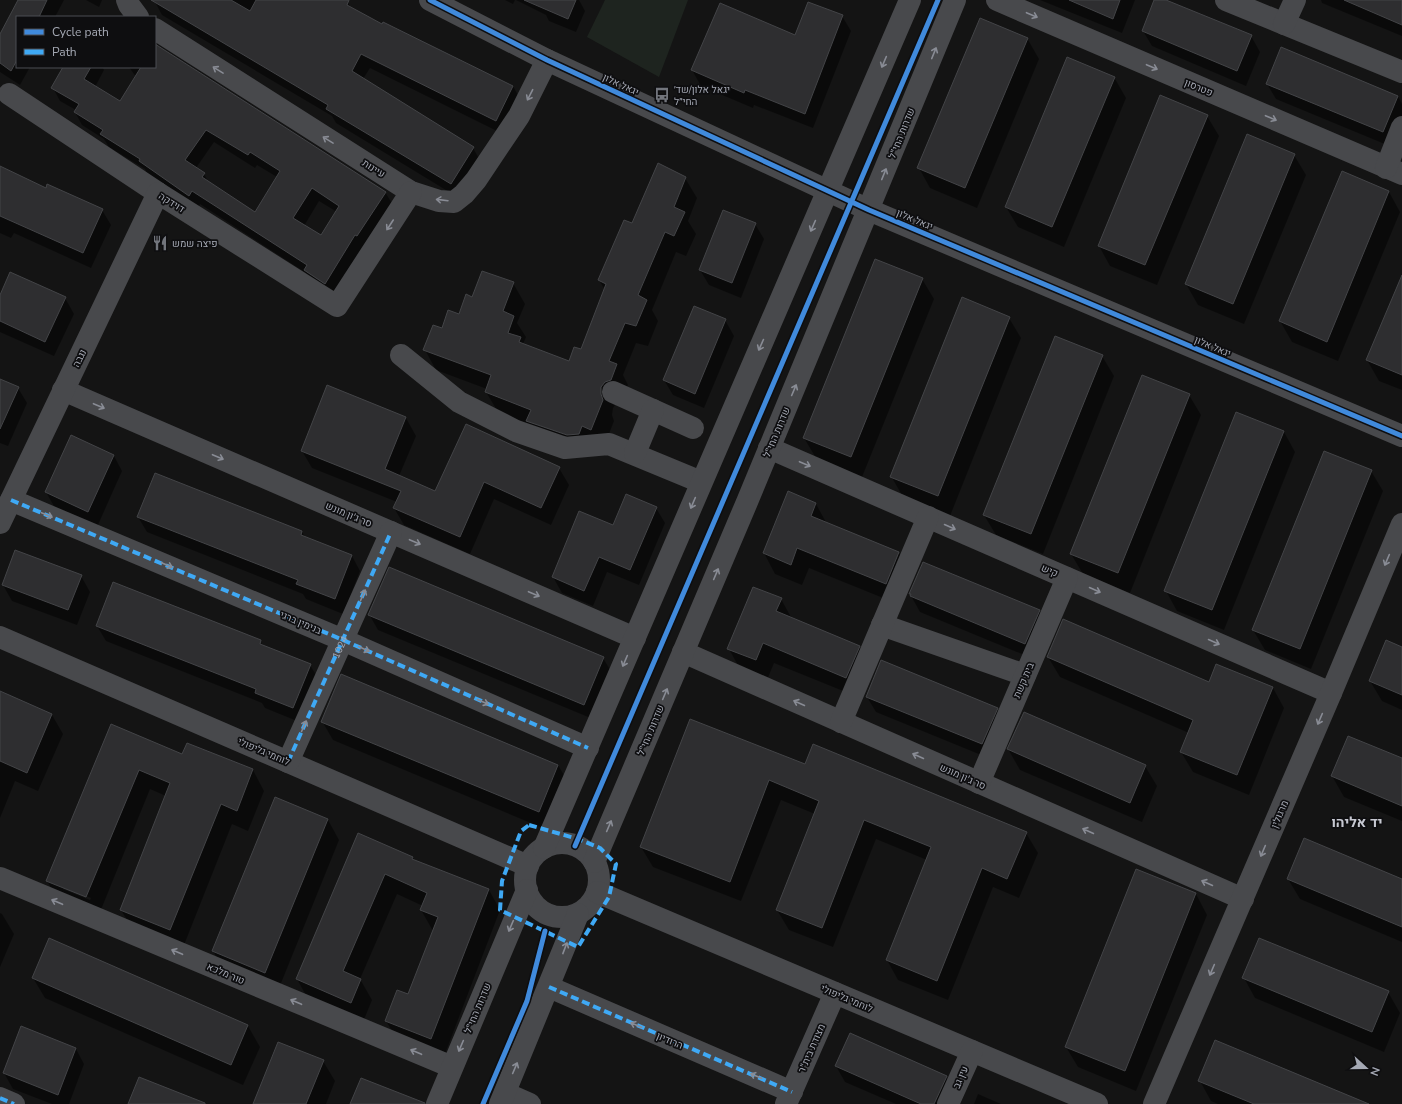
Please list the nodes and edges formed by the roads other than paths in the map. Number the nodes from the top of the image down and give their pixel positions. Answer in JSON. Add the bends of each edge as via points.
{"nodes":[{"id":1,"x":127,"y":0,"type":"edge"},
{"id":2,"x":430,"y":0,"type":"edge"},
{"id":3,"x":910,"y":0,"type":"edge"},
{"id":4,"x":955,"y":0,"type":"edge"},
{"id":5,"x":997,"y":0,"type":"edge"},
{"id":6,"x":1226,"y":0,"type":"edge"},
{"id":7,"x":1295,"y":0,"type":"edge"},
{"id":8,"x":137,"y":16,"type":"edge"},
{"id":9,"x":1284,"y":24,"type":"junction"},
{"id":10,"x":156,"y":30,"type":"edge"},
{"id":11,"x":547,"y":60,"type":"junction"},
{"id":12,"x":1402,"y":72,"type":"edge"},
{"id":13,"x":9,"y":94,"type":"dead end"},
{"id":14,"x":1402,"y":126,"type":"edge"},
{"id":15,"x":1394,"y":171,"type":"edge"},
{"id":16,"x":829,"y":190,"type":"junction"},
{"id":17,"x":411,"y":192,"type":"junction"},
{"id":18,"x":158,"y":193,"type":"junction"},
{"id":19,"x":869,"y":210,"type":"junction"},
{"id":20,"x":401,"y":354,"type":"dead end"},
{"id":21,"x":63,"y":390,"type":"junction"},
{"id":22,"x":613,"y":392,"type":"dead end"},
{"id":23,"x":653,"y":410,"type":"junction"},
{"id":24,"x":693,"y":428,"type":"dead end"},
{"id":25,"x":1402,"y":436,"type":"edge"},
{"id":26,"x":769,"y":448,"type":"junction"},
{"id":27,"x":635,"y":453,"type":"junction"},
{"id":28,"x":702,"y":482,"type":"junction"},
{"id":29,"x":11,"y":500,"type":"junction"},
{"id":30,"x":928,"y":517,"type":"junction"},
{"id":31,"x":0,"y":523,"type":"edge"},
{"id":32,"x":1402,"y":524,"type":"edge"},
{"id":33,"x":391,"y":532,"type":"junction"},
{"id":34,"x":1067,"y":578,"type":"junction"},
{"id":35,"x":882,"y":625,"type":"junction"},
{"id":36,"x":0,"y":637,"type":"edge"},
{"id":37,"x":635,"y":638,"type":"junction"},
{"id":38,"x":343,"y":640,"type":"junction"},
{"id":39,"x":683,"y":652,"type":"junction"},
{"id":40,"x":1025,"y":675,"type":"junction"},
{"id":41,"x":1331,"y":693,"type":"junction"},
{"id":42,"x":840,"y":722,"type":"junction"},
{"id":43,"x":588,"y":748,"type":"junction"},
{"id":44,"x":288,"y":762,"type":"junction"},
{"id":45,"x":979,"y":783,"type":"junction"},
{"id":46,"x":544,"y":848,"type":"junction"},
{"id":47,"x":594,"y":862,"type":"junction"},
{"id":48,"x":528,"y":866,"type":"junction"},
{"id":49,"x":0,"y":878,"type":"edge"},
{"id":50,"x":526,"y":890,"type":"junction"},
{"id":51,"x":597,"y":892,"type":"junction"},
{"id":52,"x":1242,"y":899,"type":"junction"},
{"id":53,"x":578,"y":914,"type":"junction"},
{"id":54,"x":549,"y":987,"type":"junction"},
{"id":55,"x":835,"y":993,"type":"junction"},
{"id":56,"x":972,"y":1051,"type":"junction"},
{"id":57,"x":452,"y":1067,"type":"junction"},
{"id":58,"x":0,"y":1098,"type":"edge"},
{"id":59,"x":789,"y":1098,"type":"edge"},
{"id":60,"x":502,"y":1099,"type":"edge"},
{"id":61,"x":14,"y":1104,"type":"edge"},
{"id":62,"x":437,"y":1104,"type":"edge"},
{"id":63,"x":530,"y":1104,"type":"edge"},
{"id":64,"x":948,"y":1104,"type":"edge"},
{"id":65,"x":1097,"y":1104,"type":"edge"},
{"id":66,"x":1154,"y":1104,"type":"edge"}],
"edges":[{"from":1,"to":8,"type":"street"},
{"from":2,"to":11,"type":"street","name":"יגאל אלון"},
{"from":3,"to":16,"type":"street","one_way":true},
{"from":19,"to":4,"type":"street","name":"שדרות החי\"ל","one_way":true},
{"from":5,"to":15,"type":"street","name":"פטרסון","one_way":true},
{"from":6,"to":9,"type":"street"},
{"from":7,"to":9,"type":"street"},
{"from":9,"to":12,"type":"street"},
{"from":17,"to":10,"type":"street","name":"עיינות","one_way":true},
{"from":11,"to":16,"type":"street","name":"יגאל אלון"},
{"from":11,"to":17,"type":"street","name":"עיינות","one_way":true,"via":[[519,116],[464,194],[454,202],[439,201]]},
{"from":13,"to":18,"type":"street","name":"דוידקה"},
{"from":14,"to":15,"type":"street"},
{"from":16,"to":19,"type":"street","name":"יגאל אלון"},
{"from":16,"to":28,"type":"street","one_way":true},
{"from":17,"to":18,"type":"street","name":"דוידקה","one_way":true,"via":[[337,306]]},
{"from":18,"to":21,"type":"street","name":"נגבה"},
{"from":19,"to":25,"type":"street","name":"יגאל אלון"},
{"from":26,"to":19,"type":"street","name":"שדרות החי\"ל","one_way":true},
{"from":20,"to":27,"type":"street","via":[[459,402],[516,431],[565,448],[609,444]]},
{"from":21,"to":29,"type":"street","name":"נגבה"},
{"from":21,"to":33,"type":"street","name":"סר ג'ון מונש","one_way":true},
{"from":22,"to":23,"type":"street"},
{"from":23,"to":24,"type":"street"},
{"from":23,"to":27,"type":"street"},
{"from":26,"to":30,"type":"street","name":"קיש","one_way":true},
{"from":39,"to":26,"type":"street","name":"שדרות החי\"ל","one_way":true},
{"from":27,"to":28,"type":"street"},
{"from":28,"to":37,"type":"street","one_way":true},
{"from":29,"to":31,"type":"street","name":"נגבה"},
{"from":29,"to":38,"type":"street","name":"בנימין ברגי","one_way":true},
{"from":30,"to":34,"type":"street","name":"קיש","one_way":true},
{"from":30,"to":35,"type":"street"},
{"from":32,"to":41,"type":"street","name":"מרגולין","one_way":true},
{"from":33,"to":37,"type":"street","name":"סר ג'ון מונש","one_way":true},
{"from":38,"to":33,"type":"street","name":"1024","one_way":true},
{"from":34,"to":40,"type":"street","name":"בית קשת"},
{"from":34,"to":41,"type":"street","name":"קיש","one_way":true},
{"from":35,"to":40,"type":"street"},
{"from":35,"to":42,"type":"street"},
{"from":36,"to":44,"type":"street","name":"לוחמי גליפולי"},
{"from":37,"to":43,"type":"street","one_way":true},
{"from":38,"to":43,"type":"street","name":"בנימין ברגי","one_way":true},
{"from":44,"to":38,"type":"street","name":"1024","one_way":true},
{"from":42,"to":39,"type":"street","name":"סר ג'ון מונש","one_way":true},
{"from":47,"to":39,"type":"street","name":"שדרות החי\"ל","one_way":true},
{"from":40,"to":45,"type":"street","name":"בית קשת"},
{"from":41,"to":52,"type":"street","name":"מרגולין","one_way":true},
{"from":45,"to":42,"type":"street","name":"סר ג'ון מונש","one_way":true},
{"from":43,"to":46,"type":"street"},
{"from":44,"to":48,"type":"street","name":"לוחמי גליפולי"},
{"from":52,"to":45,"type":"street","name":"סר ג'ון מונש","one_way":true},
{"from":46,"to":47,"type":"street","via":[[559,844],[575,846],[583,850]]},
{"from":46,"to":48,"type":"street"},
{"from":47,"to":51,"type":"street","via":[[599,880]]},
{"from":48,"to":50,"type":"street"},
{"from":57,"to":49,"type":"street","name":"טור מלכא","one_way":true},
{"from":50,"to":53,"type":"street","via":[[540,910],[551,916],[560,918]]},
{"from":50,"to":57,"type":"street","name":"שדרות החי\"ל","one_way":true},
{"from":51,"to":53,"type":"street","via":[[589,906]]},
{"from":51,"to":55,"type":"street","name":"לוחמי גליפולי"},
{"from":52,"to":66,"type":"street","name":"מרגולין","one_way":true},
{"from":54,"to":53,"type":"street","one_way":true},
{"from":59,"to":54,"type":"street","name":"הרודיון","one_way":true},
{"from":60,"to":54,"type":"street","one_way":true},
{"from":55,"to":56,"type":"street","name":"לוחמי גליפולי"},
{"from":55,"to":59,"type":"street","name":"מצודת בית\"ר"},
{"from":56,"to":64,"type":"street","name":"עין גב"},
{"from":56,"to":65,"type":"street","name":"לוחמי גליפולי"},
{"from":57,"to":62,"type":"street","name":"שדרות החי\"ל"},
{"from":58,"to":61,"type":"street"},
{"from":60,"to":63,"type":"street"}]}
